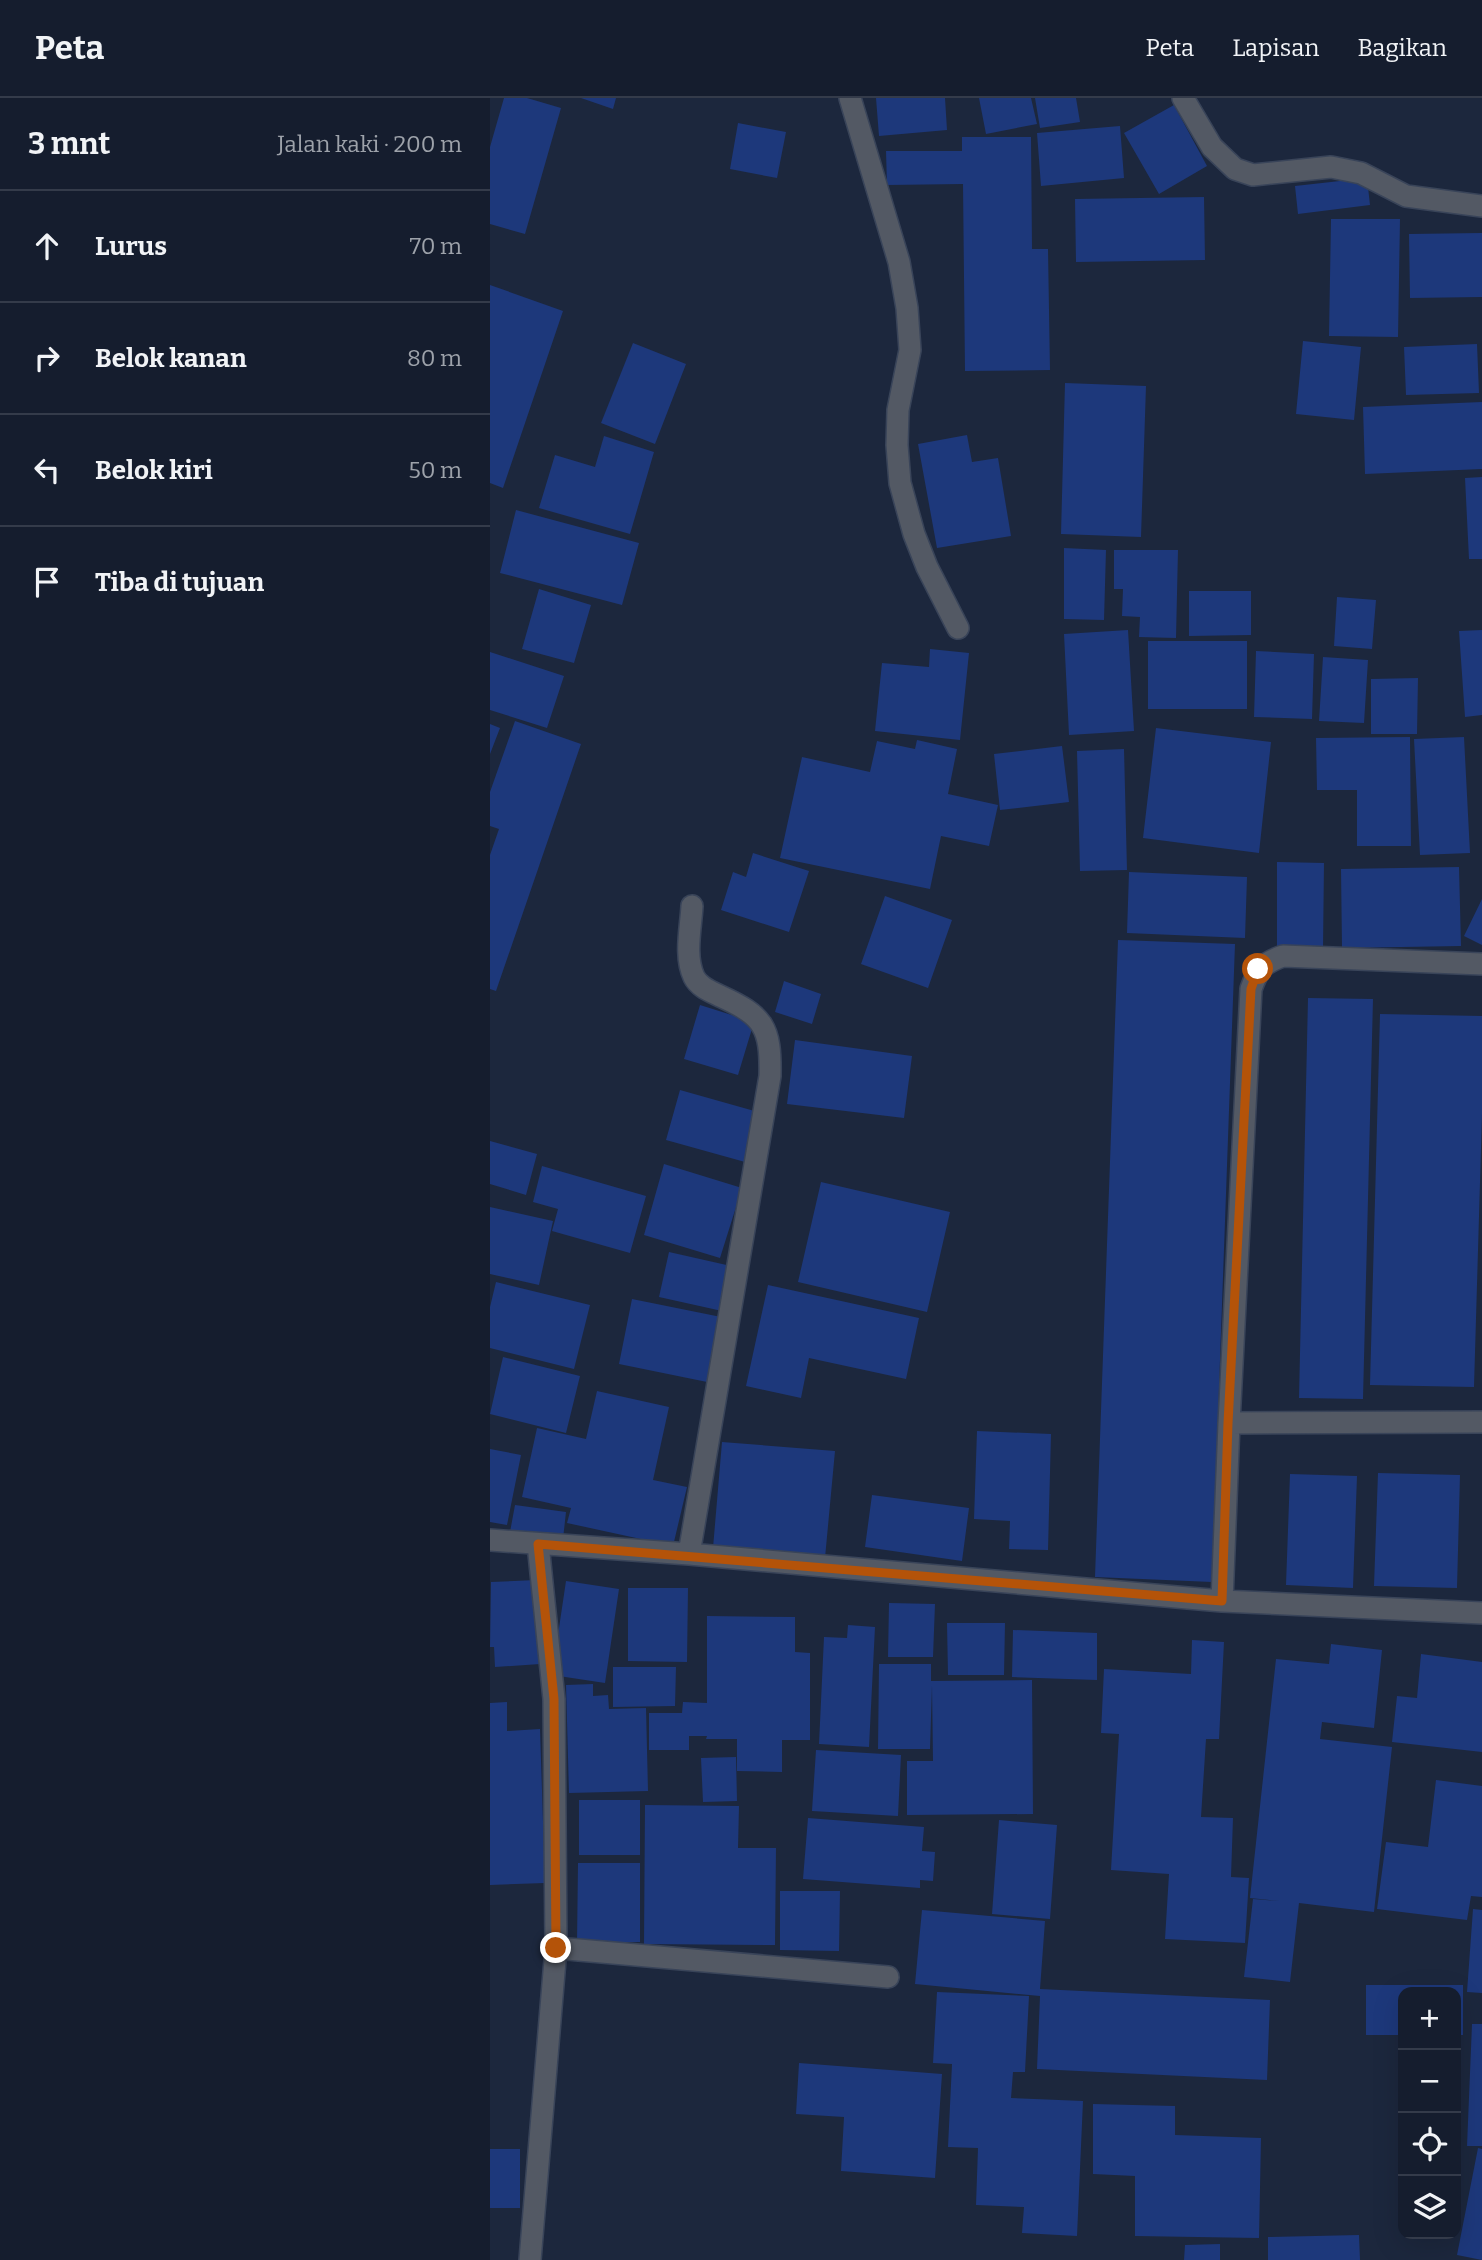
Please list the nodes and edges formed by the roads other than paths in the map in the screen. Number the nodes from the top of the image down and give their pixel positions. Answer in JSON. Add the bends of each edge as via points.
{"nodes":[{"id":1,"x":850,"y":98,"type":"edge"},
{"id":2,"x":1183,"y":98,"type":"edge"},
{"id":3,"x":1482,"y":206,"type":"edge"},
{"id":4,"x":958,"y":628,"type":"dead end"},
{"id":5,"x":692,"y":906,"type":"dead end"},
{"id":6,"x":1482,"y":964,"type":"edge"},
{"id":7,"x":1482,"y":1422,"type":"edge"},
{"id":8,"x":1228,"y":1423,"type":"junction"},
{"id":9,"x":490,"y":1540,"type":"edge"},
{"id":10,"x":538,"y":1544,"type":"junction"},
{"id":11,"x":689,"y":1555,"type":"junction"},
{"id":12,"x":1222,"y":1601,"type":"junction"},
{"id":13,"x":1482,"y":1613,"type":"edge"},
{"id":14,"x":556,"y":1948,"type":"junction"},
{"id":15,"x":888,"y":1976,"type":"dead end"},
{"id":16,"x":530,"y":2260,"type":"edge"}],
"edges":[{"from":1,"to":4,"type":"street","via":[[899,262],[907,308],[910,350],[898,410],[900,483],[927,567]]},
{"from":2,"to":3,"type":"street","via":[[1212,147],[1235,169],[1254,175],[1331,167],[1362,173],[1406,196]]},
{"from":5,"to":11,"type":"street","via":[[689,959],[694,978],[705,989],[758,1017],[765,1031],[770,1076]]},
{"from":6,"to":8,"type":"street","via":[[1283,956],[1258,969],[1251,989]]},
{"from":7,"to":8,"type":"street"},
{"from":8,"to":12,"type":"street"},
{"from":9,"to":10,"type":"street"},
{"from":10,"to":11,"type":"street"},
{"from":10,"to":14,"type":"street","via":[[554,1699]]},
{"from":11,"to":12,"type":"street"},
{"from":12,"to":13,"type":"street"},
{"from":14,"to":15,"type":"street"},
{"from":14,"to":16,"type":"street"}]}
